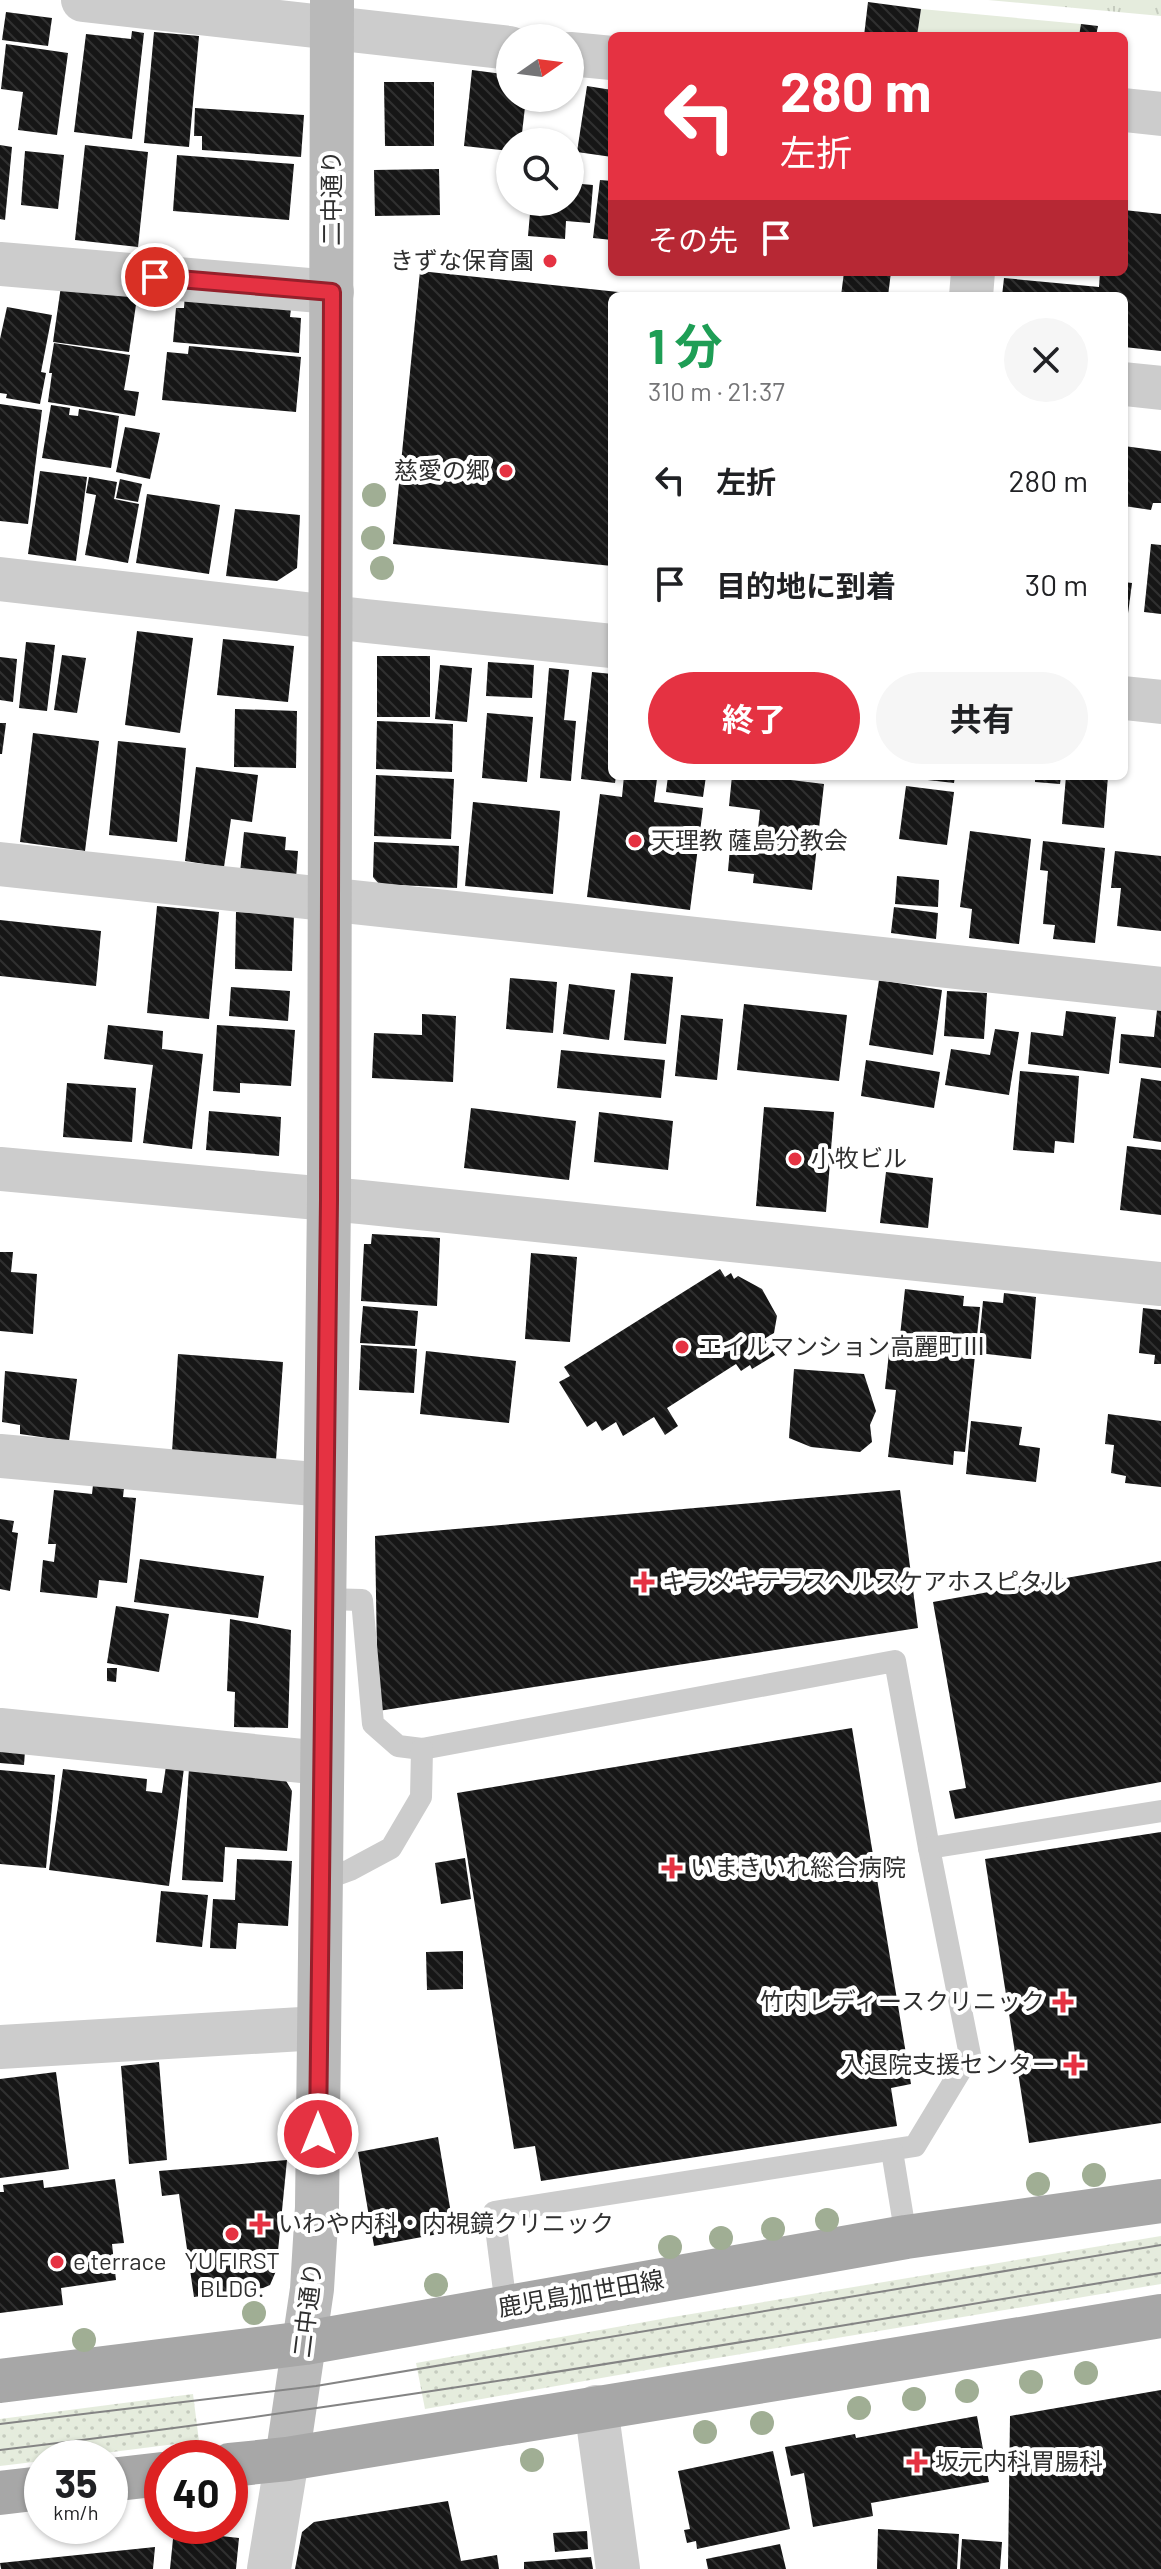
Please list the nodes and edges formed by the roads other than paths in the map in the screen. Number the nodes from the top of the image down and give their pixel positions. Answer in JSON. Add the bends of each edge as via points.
{"nodes":[{"id":1,"x":83,"y":0,"type":"edge"},
{"id":2,"x":332,"y":14,"type":"edge"},
{"id":3,"x":496,"y":45,"type":"edge"},
{"id":4,"x":584,"y":55,"type":"edge"},
{"id":5,"x":608,"y":58,"type":"edge"},
{"id":6,"x":1128,"y":110,"type":"edge"},
{"id":7,"x":1161,"y":114,"type":"edge"},
{"id":8,"x":0,"y":264,"type":"edge"},
{"id":9,"x":332,"y":292,"type":"junction"},
{"id":10,"x":1128,"y":384,"type":"edge"},
{"id":11,"x":1161,"y":388,"type":"edge"},
{"id":12,"x":0,"y":579,"type":"edge"},
{"id":13,"x":330,"y":617,"type":"junction"},
{"id":14,"x":608,"y":646,"type":"edge"},
{"id":15,"x":1128,"y":698,"type":"edge"},
{"id":16,"x":1161,"y":702,"type":"edge"},
{"id":17,"x":0,"y":864,"type":"edge"},
{"id":18,"x":330,"y":900,"type":"junction"},
{"id":19,"x":1161,"y":989,"type":"edge"},
{"id":20,"x":0,"y":1169,"type":"edge"},
{"id":21,"x":329,"y":1200,"type":"junction"},
{"id":22,"x":1161,"y":1284,"type":"edge"},
{"id":23,"x":0,"y":1456,"type":"edge"},
{"id":24,"x":325,"y":1485,"type":"junction"},
{"id":25,"x":324,"y":1599,"type":"junction"},
{"id":26,"x":0,"y":1730,"type":"edge"},
{"id":27,"x":422,"y":1749,"type":"junction"},
{"id":28,"x":322,"y":1763,"type":"junction"},
{"id":29,"x":1161,"y":1811,"type":"edge"},
{"id":30,"x":929,"y":1848,"type":"junction"},
{"id":31,"x":320,"y":1881,"type":"junction"},
{"id":32,"x":319,"y":2028,"type":"junction"},
{"id":33,"x":0,"y":2047,"type":"edge"},
{"id":34,"x":892,"y":2151,"type":"junction"},
{"id":35,"x":1161,"y":2201,"type":"edge"},
{"id":36,"x":906,"y":2237,"type":"junction"},
{"id":37,"x":506,"y":2306,"type":"junction"},
{"id":38,"x":1161,"y":2316,"type":"edge"},
{"id":39,"x":305,"y":2343,"type":"junction"},
{"id":40,"x":0,"y":2381,"type":"edge"},
{"id":41,"x":596,"y":2407,"type":"junction"},
{"id":42,"x":287,"y":2459,"type":"junction"},
{"id":43,"x":248,"y":2463,"type":"edge"},
{"id":44,"x":24,"y":2490,"type":"edge"},
{"id":45,"x":0,"y":2493,"type":"edge"},
{"id":46,"x":269,"y":2569,"type":"edge"},
{"id":47,"x":618,"y":2569,"type":"edge"}],
"edges":[{"from":1,"to":2,"type":"street"},
{"from":2,"to":3,"type":"street"},
{"from":2,"to":9,"type":"street","name":"二中通り"},
{"from":4,"to":5,"type":"street"},
{"from":6,"to":7,"type":"street"},
{"from":8,"to":9,"type":"street"},
{"from":9,"to":13,"type":"street","name":"二中通り"},
{"from":10,"to":11,"type":"street"},
{"from":12,"to":13,"type":"street"},
{"from":13,"to":14,"type":"street"},
{"from":13,"to":18,"type":"street","name":"二中通り"},
{"from":15,"to":16,"type":"street"},
{"from":17,"to":18,"type":"street"},
{"from":18,"to":19,"type":"street"},
{"from":18,"to":21,"type":"street","name":"二中通り"},
{"from":20,"to":21,"type":"street"},
{"from":21,"to":22,"type":"street"},
{"from":21,"to":24,"type":"street","name":"二中通り"},
{"from":23,"to":24,"type":"street"},
{"from":24,"to":25,"type":"street","name":"二中通り"},
{"from":25,"to":27,"type":"lane","via":[[362,1600],[373,1724],[398,1746]]},
{"from":25,"to":28,"type":"street","name":"二中通り"},
{"from":26,"to":28,"type":"street"},
{"from":27,"to":30,"type":"lane","via":[[895,1661]]},
{"from":27,"to":31,"type":"lane","via":[[421,1797],[391,1848]]},
{"from":28,"to":31,"type":"street","name":"二中通り"},
{"from":29,"to":30,"type":"lane"},
{"from":30,"to":34,"type":"lane","via":[[970,2055],[915,2146]]},
{"from":31,"to":32,"type":"street","name":"二中通り"},
{"from":32,"to":33,"type":"street"},
{"from":32,"to":39,"type":"street","name":"二中通り","via":[[317,2207]]},
{"from":34,"to":36,"type":"lane"},
{"from":34,"to":37,"type":"lane","via":[[494,2212]]},
{"from":35,"to":36,"type":"main road","name":"鹿児島加世田線"},
{"from":36,"to":37,"type":"main road","name":"鹿児島加世田線"},
{"from":37,"to":39,"type":"main road","name":"鹿児島加世田線"},
{"from":38,"to":41,"type":"main road"},
{"from":39,"to":40,"type":"main road","name":"鹿児島加世田線"},
{"from":39,"to":42,"type":"street","name":"二中通り"},
{"from":41,"to":42,"type":"main road"},
{"from":41,"to":47,"type":"street"},
{"from":42,"to":43,"type":"main road"},
{"from":42,"to":46,"type":"street"},
{"from":44,"to":45,"type":"main road"}]}
